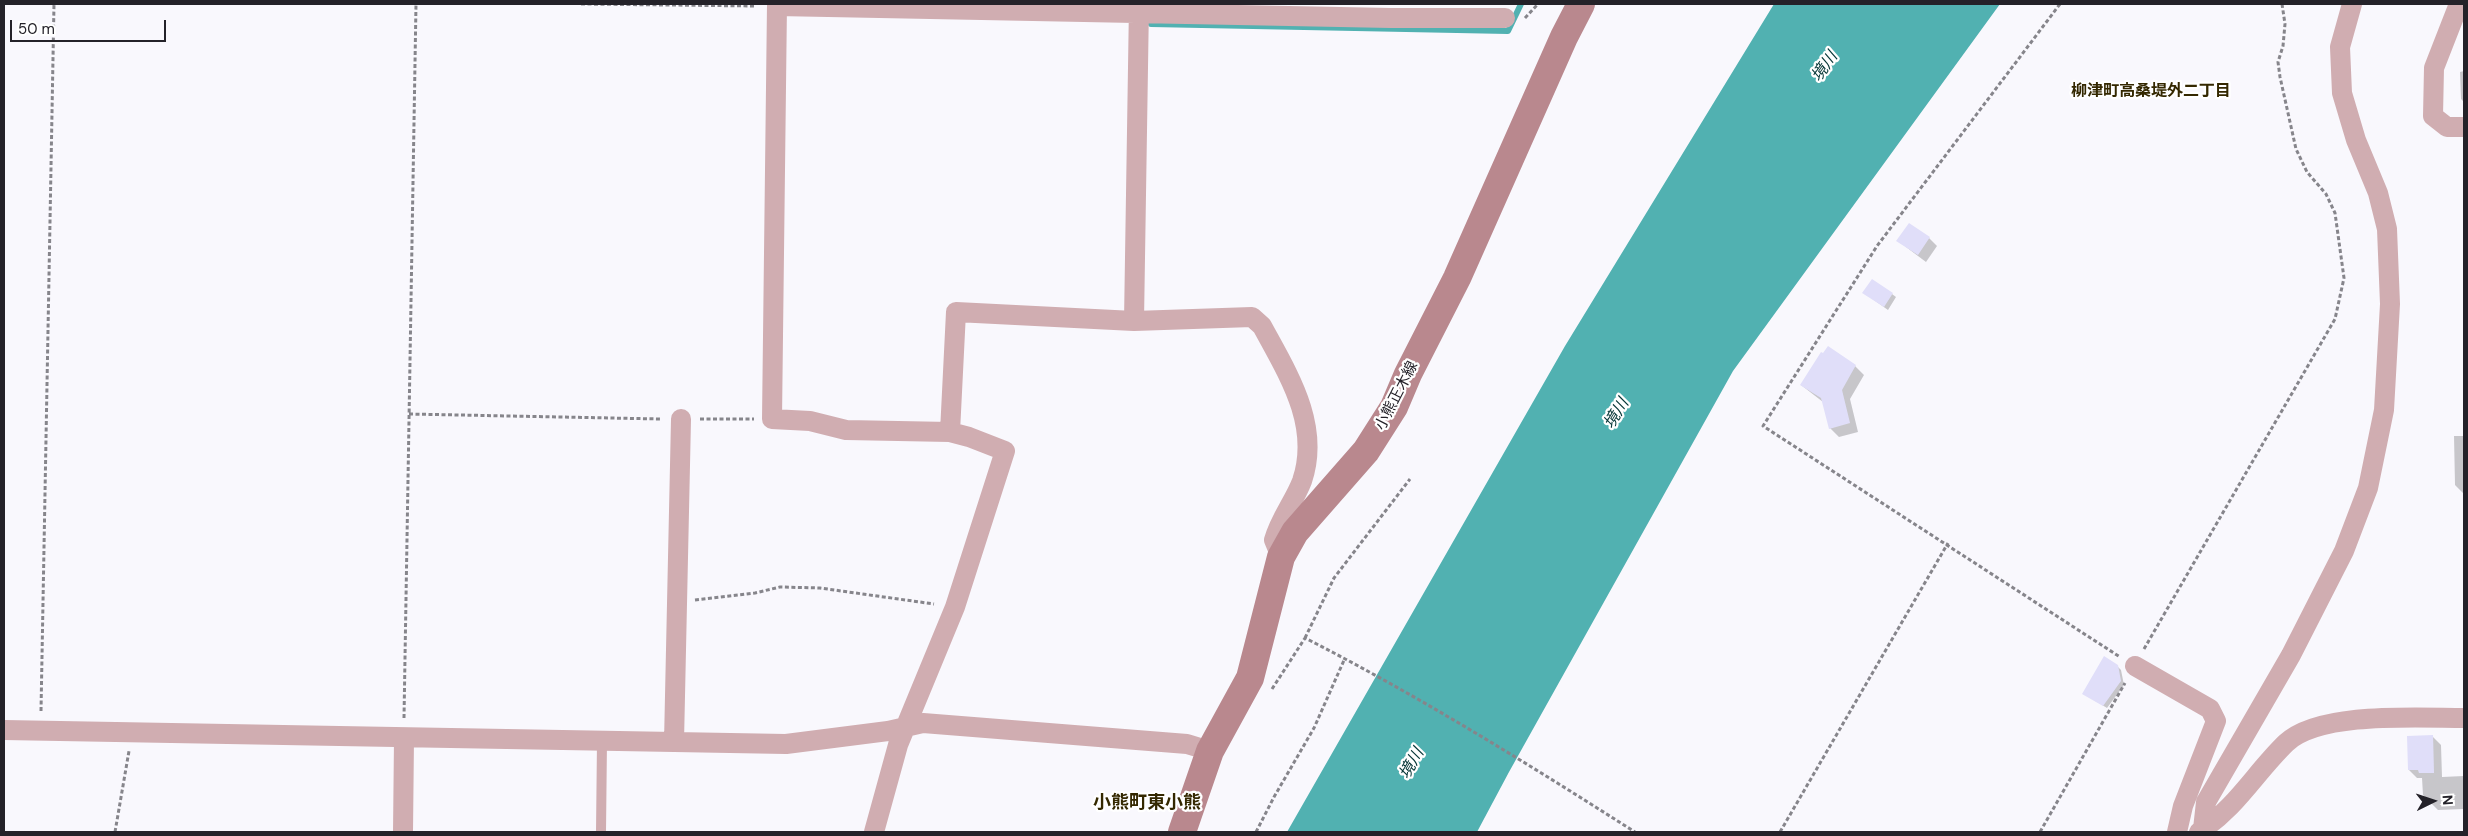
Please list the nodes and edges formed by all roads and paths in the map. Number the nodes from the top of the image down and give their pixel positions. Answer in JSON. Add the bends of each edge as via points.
{"nodes":[{"id":1,"x":54,"y":4,"type":"edge"},
{"id":2,"x":416,"y":4,"type":"edge"},
{"id":3,"x":581,"y":4,"type":"edge"},
{"id":4,"x":1538,"y":4,"type":"edge"},
{"id":5,"x":1581,"y":4,"type":"edge"},
{"id":6,"x":2060,"y":4,"type":"edge"},
{"id":7,"x":2282,"y":4,"type":"edge"},
{"id":8,"x":2352,"y":4,"type":"edge"},
{"id":9,"x":2459,"y":4,"type":"edge"},
{"id":10,"x":777,"y":5,"type":"edge"},
{"id":11,"x":1139,"y":8,"type":"edge"},
{"id":12,"x":1392,"y":11,"type":"edge"},
{"id":13,"x":1505,"y":18,"type":"dead end"},
{"id":14,"x":1525,"y":18,"type":"dead end"},
{"id":15,"x":2464,"y":127,"type":"edge"},
{"id":16,"x":1134,"y":321,"type":"junction"},
{"id":17,"x":409,"y":414,"type":"junction"},
{"id":18,"x":681,"y":419,"type":"junction"},
{"id":19,"x":772,"y":419,"type":"junction"},
{"id":20,"x":950,"y":432,"type":"junction"},
{"id":21,"x":1410,"y":479,"type":"dead end"},
{"id":22,"x":1948,"y":544,"type":"junction"},
{"id":23,"x":1281,"y":557,"type":"junction"},
{"id":24,"x":677,"y":603,"type":"junction"},
{"id":25,"x":955,"y":607,"type":"junction"},
{"id":26,"x":1305,"y":638,"type":"junction"},
{"id":27,"x":1345,"y":658,"type":"junction"},
{"id":28,"x":2135,"y":666,"type":"junction"},
{"id":29,"x":1268,"y":695,"type":"dead end"},
{"id":30,"x":2464,"y":718,"type":"edge"},
{"id":31,"x":907,"y":725,"type":"junction"},
{"id":32,"x":4,"y":730,"type":"edge"},
{"id":33,"x":40,"y":731,"type":"junction"},
{"id":34,"x":131,"y":733,"type":"junction"},
{"id":35,"x":404,"y":738,"type":"junction"},
{"id":36,"x":602,"y":741,"type":"junction"},
{"id":37,"x":674,"y":742,"type":"junction"},
{"id":38,"x":1210,"y":751,"type":"junction"},
{"id":39,"x":2201,"y":831,"type":"edge"},
{"id":40,"x":115,"y":832,"type":"edge"},
{"id":41,"x":403,"y":832,"type":"edge"},
{"id":42,"x":601,"y":832,"type":"edge"},
{"id":43,"x":874,"y":832,"type":"edge"},
{"id":44,"x":1182,"y":832,"type":"edge"},
{"id":45,"x":1256,"y":832,"type":"edge"},
{"id":46,"x":1636,"y":832,"type":"edge"},
{"id":47,"x":1780,"y":832,"type":"edge"},
{"id":48,"x":2040,"y":832,"type":"edge"},
{"id":49,"x":2177,"y":832,"type":"edge"}],
"edges":[{"from":1,"to":33,"type":"path"},
{"from":2,"to":17,"type":"path"},
{"from":3,"to":10,"type":"path"},
{"from":4,"to":14,"type":"path"},
{"from":5,"to":23,"type":"main road","name":"小熊正木線","via":[[1457,278],[1394,407],[1366,450],[1295,532]]},
{"from":6,"to":22,"type":"path","via":[[1877,246],[1763,426]]},
{"from":7,"to":28,"type":"path","via":[[2285,24],[2278,62],[2296,150],[2335,213],[2344,278],[2335,319]]},
{"from":8,"to":39,"type":"street","via":[[2340,47],[2342,93],[2356,140],[2378,193],[2387,229],[2390,304],[2384,410],[2368,488],[2344,552],[2291,655],[2206,802]]},
{"from":9,"to":15,"type":"street","via":[[2434,68],[2433,116],[2447,127]]},
{"from":10,"to":11,"type":"street"},
{"from":10,"to":19,"type":"street"},
{"from":11,"to":12,"type":"street"},
{"from":11,"to":16,"type":"street"},
{"from":12,"to":13,"type":"street"},
{"from":16,"to":20,"type":"street","via":[[956,312]]},
{"from":16,"to":23,"type":"street","via":[[1252,318],[1262,326],[1304,411],[1309,450],[1296,494],[1279,522],[1274,540]]},
{"from":17,"to":18,"type":"path"},
{"from":17,"to":35,"type":"path"},
{"from":18,"to":19,"type":"path"},
{"from":18,"to":24,"type":"street"},
{"from":19,"to":20,"type":"street","via":[[810,421],[846,430]]},
{"from":20,"to":25,"type":"street","via":[[1005,451]]},
{"from":21,"to":26,"type":"path","via":[[1334,578]]},
{"from":22,"to":28,"type":"path"},
{"from":22,"to":47,"type":"path"},
{"from":23,"to":38,"type":"main road","name":"小熊正木線","via":[[1250,678]]},
{"from":24,"to":25,"type":"path","via":[[780,587],[820,588]]},
{"from":24,"to":37,"type":"street"},
{"from":25,"to":31,"type":"street"},
{"from":26,"to":27,"type":"path"},
{"from":26,"to":29,"type":"path"},
{"from":27,"to":45,"type":"path","via":[[1314,728]]},
{"from":27,"to":46,"type":"path","via":[[1537,769]]},
{"from":28,"to":48,"type":"path"},
{"from":28,"to":49,"type":"street","via":[[2210,709],[2216,721],[2183,806]]},
{"from":30,"to":39,"type":"street","via":[[2346,720],[2320,725],[2288,741],[2230,809]]},
{"from":31,"to":37,"type":"street","via":[[888,731],[786,744]]},
{"from":31,"to":38,"type":"street","via":[[923,723],[1051,732],[1187,744]]},
{"from":31,"to":43,"type":"street","via":[[898,745]]},
{"from":32,"to":33,"type":"street"},
{"from":33,"to":34,"type":"street"},
{"from":34,"to":35,"type":"street"},
{"from":34,"to":40,"type":"path"},
{"from":35,"to":36,"type":"street"},
{"from":35,"to":41,"type":"street"},
{"from":36,"to":37,"type":"street"},
{"from":36,"to":42,"type":"lane"},
{"from":38,"to":44,"type":"main road","name":"小熊正木線"}]}
